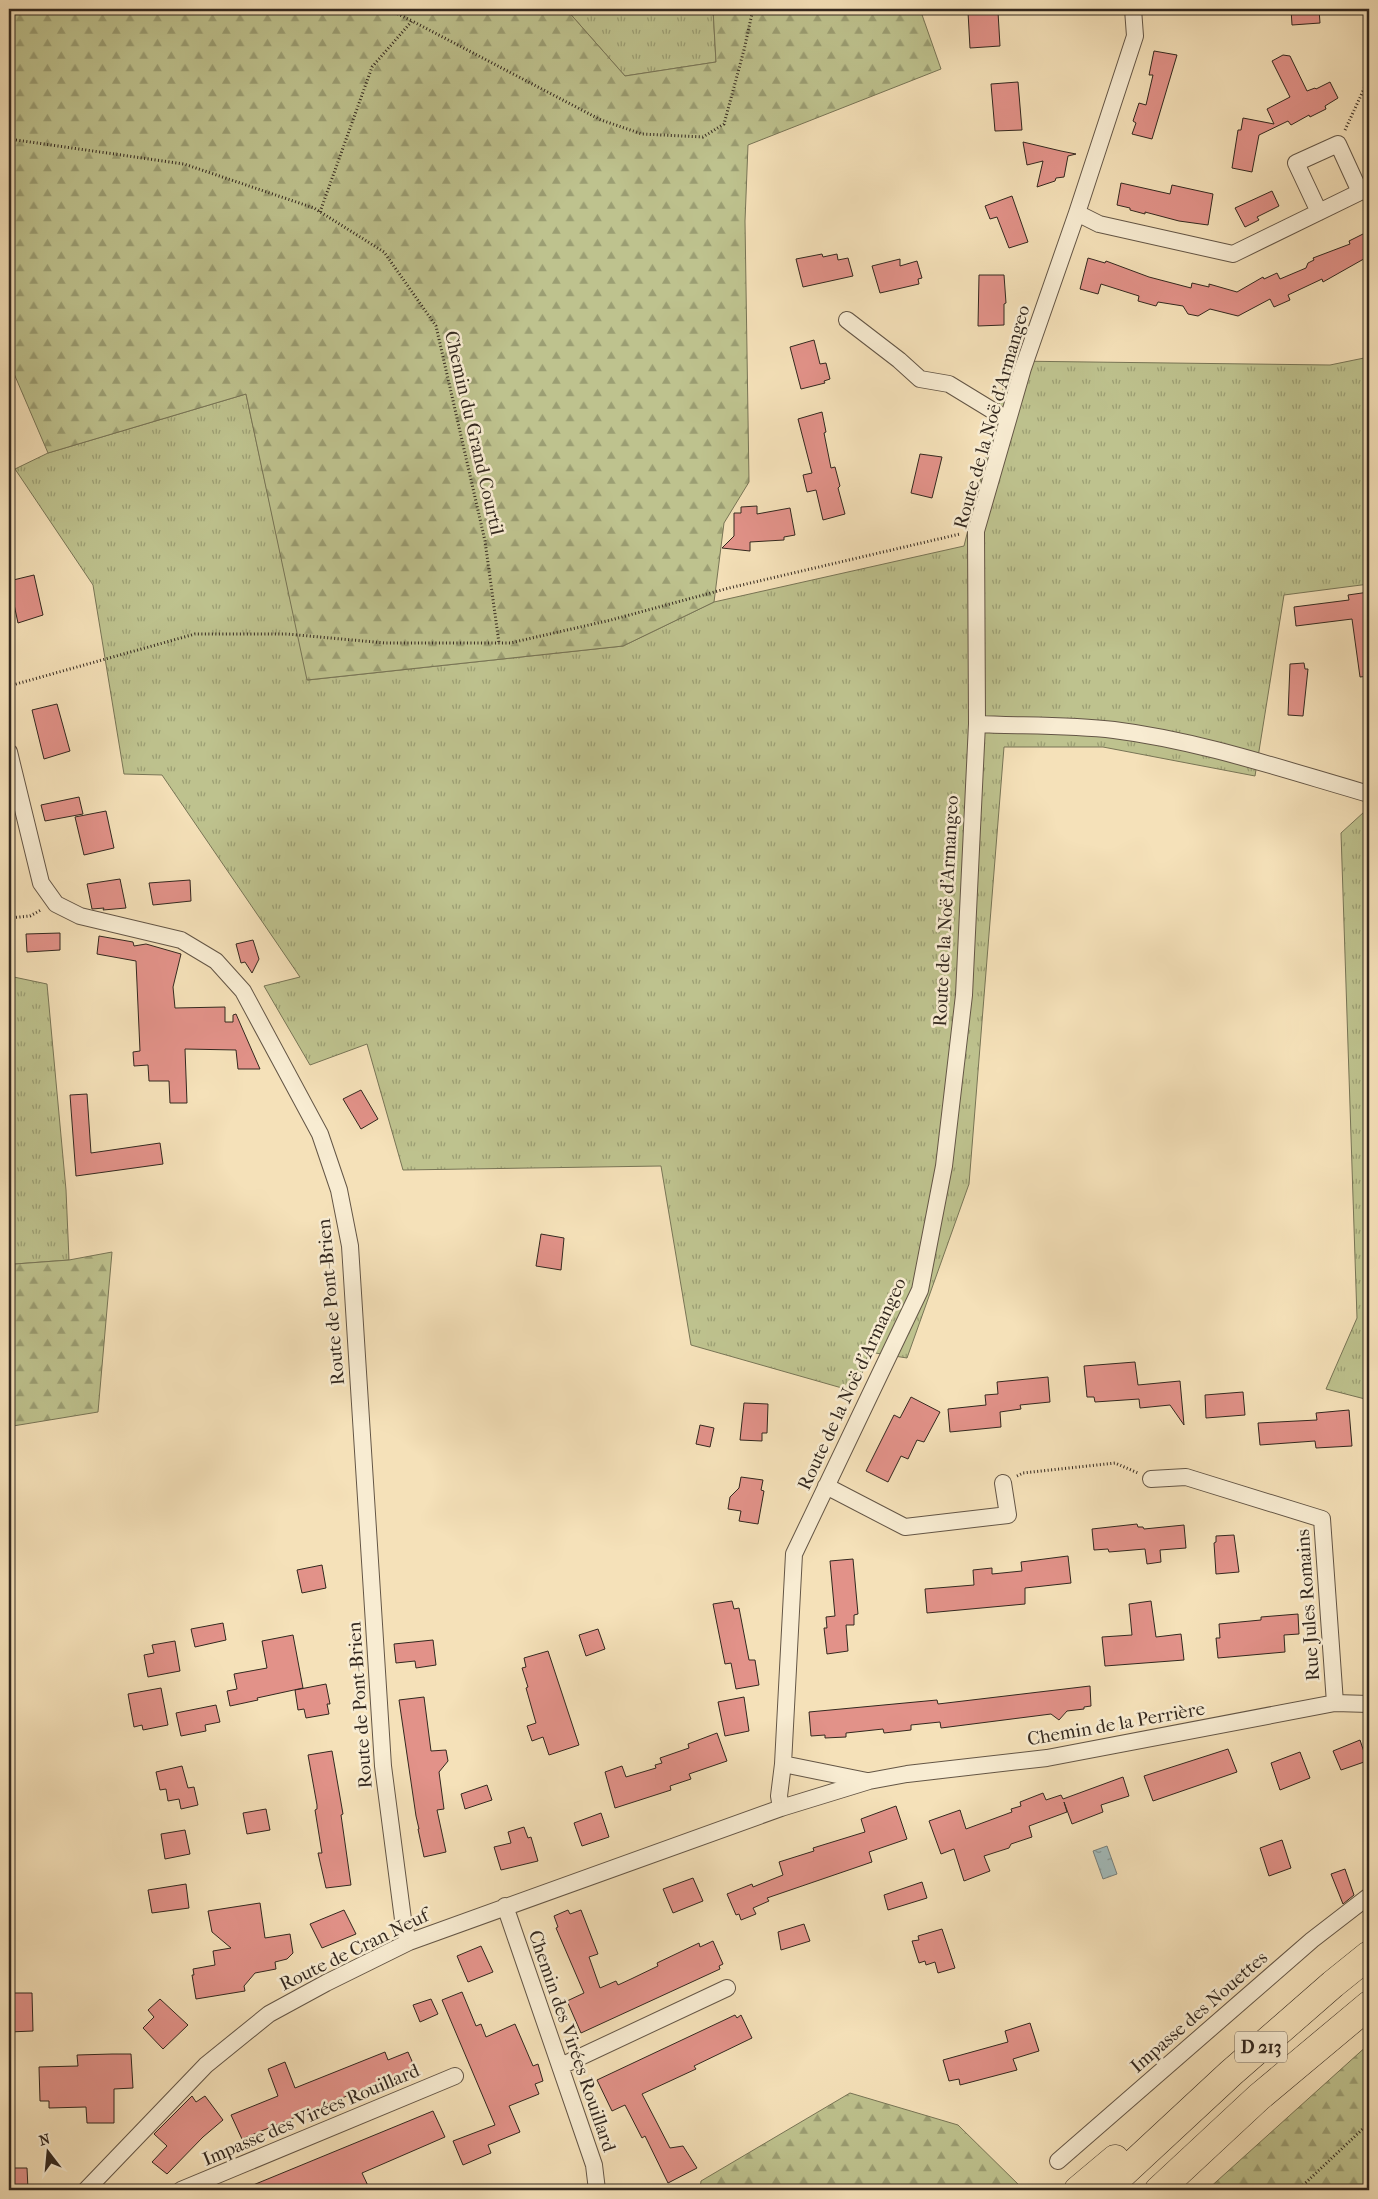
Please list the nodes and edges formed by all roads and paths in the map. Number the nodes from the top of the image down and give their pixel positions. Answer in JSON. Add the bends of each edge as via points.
{"nodes":[{"id":1,"x":388,"y":9,"type":"edge"},
{"id":2,"x":753,"y":9,"type":"edge"},
{"id":3,"x":1133,"y":9,"type":"edge"},
{"id":4,"x":412,"y":21,"type":"junction"},
{"id":5,"x":1369,"y":78,"type":"edge"},
{"id":6,"x":9,"y":139,"type":"edge"},
{"id":7,"x":1338,"y":144,"type":"junction"},
{"id":8,"x":320,"y":212,"type":"junction"},
{"id":9,"x":1319,"y":212,"type":"junction"},
{"id":10,"x":1077,"y":213,"type":"junction"},
{"id":11,"x":847,"y":320,"type":"dead end"},
{"id":12,"x":1008,"y":420,"type":"junction"},
{"id":13,"x":976,"y":531,"type":"junction"},
{"id":14,"x":499,"y":643,"type":"junction"},
{"id":15,"x":9,"y":686,"type":"edge"},
{"id":16,"x":977,"y":724,"type":"junction"},
{"id":17,"x":9,"y":752,"type":"edge"},
{"id":18,"x":1369,"y":794,"type":"edge"},
{"id":19,"x":56,"y":904,"type":"junction"},
{"id":20,"x":9,"y":918,"type":"edge"},
{"id":21,"x":1151,"y":1479,"type":"joint"},
{"id":22,"x":1004,"y":1483,"type":"joint"},
{"id":23,"x":826,"y":1486,"type":"junction"},
{"id":24,"x":1335,"y":1703,"type":"junction"},
{"id":25,"x":1369,"y":1704,"type":"edge"},
{"id":26,"x":783,"y":1764,"type":"junction"},
{"id":27,"x":869,"y":1781,"type":"junction"},
{"id":28,"x":781,"y":1808,"type":"junction"},
{"id":29,"x":1369,"y":1896,"type":"edge"},
{"id":30,"x":505,"y":1906,"type":"junction"},
{"id":31,"x":409,"y":1942,"type":"junction"},
{"id":32,"x":1369,"y":1955,"type":"edge"},
{"id":33,"x":727,"y":1988,"type":"dead end"},
{"id":34,"x":1369,"y":2005,"type":"edge"},
{"id":35,"x":561,"y":2066,"type":"junction"},
{"id":36,"x":455,"y":2076,"type":"dead end"},
{"id":37,"x":1369,"y":2122,"type":"edge"},
{"id":38,"x":1155,"y":2143,"type":"junction"},
{"id":39,"x":1058,"y":2161,"type":"dead end"},
{"id":40,"x":86,"y":2190,"type":"edge"},
{"id":41,"x":181,"y":2190,"type":"edge"},
{"id":42,"x":597,"y":2190,"type":"edge"},
{"id":43,"x":1078,"y":2190,"type":"edge"},
{"id":44,"x":1104,"y":2190,"type":"edge"},
{"id":45,"x":1159,"y":2190,"type":"edge"},
{"id":46,"x":1298,"y":2190,"type":"edge"}],
"edges":[{"from":1,"to":4,"type":"path"},
{"from":2,"to":4,"type":"path","via":[[724,124],[703,137],[642,134],[601,120]]},
{"from":3,"to":10,"type":"street","name":"Route de la Noë d'Armangeo","via":[[1135,36]]},
{"from":4,"to":8,"type":"path","via":[[372,67]]},
{"from":5,"to":7,"type":"path"},
{"from":6,"to":8,"type":"path","name":"Chemin du Grand Courtil","via":[[184,164]]},
{"from":7,"to":9,"type":"street","via":[[1360,192]]},
{"from":7,"to":9,"type":"street","via":[[1296,163]]},
{"from":8,"to":14,"type":"path","name":"Chemin du Grand Courtil","via":[[384,252],[436,326],[486,541]]},
{"from":9,"to":10,"type":"street","via":[[1233,254],[1099,224]]},
{"from":10,"to":12,"type":"street","name":"Route de la Noë d'Armangeo"},
{"from":11,"to":12,"type":"street","via":[[920,379],[949,384]]},
{"from":12,"to":13,"type":"street","name":"Route de la Noë d'Armangeo"},
{"from":13,"to":14,"type":"path","via":[[729,588],[611,620]]},
{"from":13,"to":16,"type":"street","name":"Route de la Noë d'Armangeo"},
{"from":14,"to":15,"type":"path","via":[[385,643],[287,634],[196,634]]},
{"from":16,"to":18,"type":"street","via":[[1112,730],[1158,737],[1216,750]]},
{"from":16,"to":23,"type":"street","name":"Route de la Noë d'Armangeo","via":[[964,995],[944,1166],[920,1290]]},
{"from":17,"to":19,"type":"street","name":"Route de Pont-Brien","via":[[41,883]]},
{"from":19,"to":20,"type":"path","via":[[30,916]]},
{"from":19,"to":31,"type":"street","name":"Route de Pont-Brien","via":[[80,916],[181,940],[216,961],[242,991],[320,1134],[339,1190],[350,1246],[382,1766],[404,1927]]},
{"from":21,"to":22,"type":"path","via":[[1115,1463],[1023,1473]]},
{"from":21,"to":24,"type":"street","name":"Rue Jules Romains","via":[[1186,1477],[1322,1519]]},
{"from":22,"to":23,"type":"street","via":[[1008,1515],[905,1527]]},
{"from":23,"to":26,"type":"street","name":"Route de la Noë d'Armangeo","via":[[794,1554]]},
{"from":24,"to":25,"type":"street","name":"Chemin de la Perrière"},
{"from":24,"to":27,"type":"street","name":"Chemin de la Perrière","via":[[1047,1758]]},
{"from":26,"to":27,"type":"street","name":"Chemin de la Perrière"},
{"from":26,"to":28,"type":"street","name":"Route de la Noë d'Armangeo","via":[[779,1796]]},
{"from":27,"to":28,"type":"street","name":"Chemin de la Perrière"},
{"from":28,"to":30,"type":"street","name":"Route de Cran Neuf"},
{"from":29,"to":39,"type":"street","name":"Impasse des Nouettes","via":[[1312,1940]]},
{"from":30,"to":31,"type":"street","name":"Route de Cran Neuf"},
{"from":30,"to":35,"type":"street","name":"Chemin des Virées Rouillard"},
{"from":31,"to":40,"type":"street","name":"Route de Cran Neuf","via":[[269,2014],[206,2065]]},
{"from":32,"to":38,"type":"highway","number":"D 213"},
{"from":33,"to":35,"type":"street"},
{"from":34,"to":45,"type":"highway","number":"D 213","via":[[1259,2097]]},
{"from":35,"to":42,"type":"street","name":"Chemin des Virées Rouillard","via":[[594,2165]]},
{"from":36,"to":41,"type":"street","name":"Impasse des Virées Rouillard"},
{"from":37,"to":46,"type":"path"},
{"from":38,"to":43,"type":"highway","via":[[1111,2161]]},
{"from":38,"to":44,"type":"highway","number":"D 213"}]}
